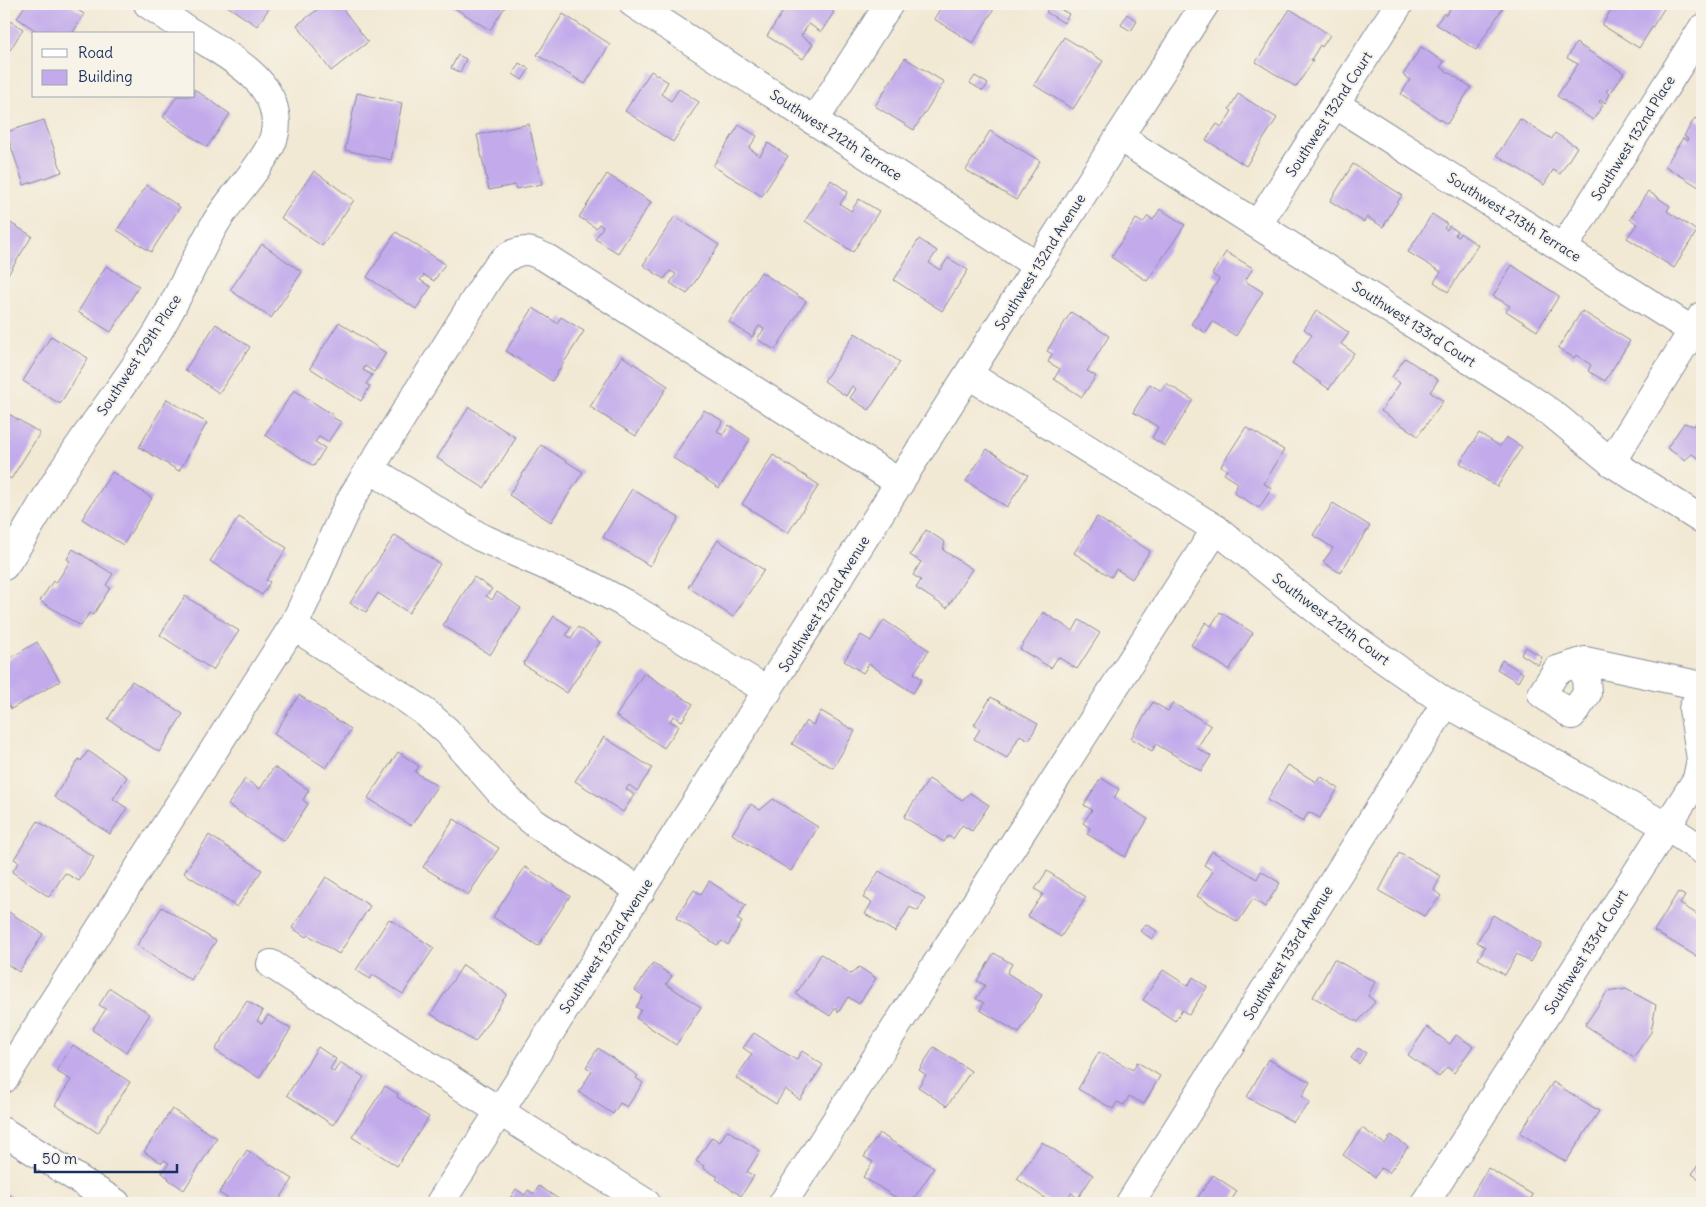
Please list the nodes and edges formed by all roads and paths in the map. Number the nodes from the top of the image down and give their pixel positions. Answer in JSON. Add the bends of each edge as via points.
{"nodes":[{"id":1,"x":148,"y":4,"type":"edge"},
{"id":2,"x":634,"y":4,"type":"edge"},
{"id":3,"x":889,"y":4,"type":"edge"},
{"id":4,"x":1205,"y":4,"type":"edge"},
{"id":5,"x":1399,"y":4,"type":"edge"},
{"id":6,"x":1702,"y":29,"type":"edge"},
{"id":7,"x":190,"y":32,"type":"edge"},
{"id":8,"x":195,"y":35,"type":"edge"},
{"id":9,"x":1335,"y":104,"type":"junction"},
{"id":10,"x":814,"y":120,"type":"junction"},
{"id":11,"x":1119,"y":137,"type":"junction"},
{"id":12,"x":1258,"y":224,"type":"junction"},
{"id":13,"x":1563,"y":248,"type":"junction"},
{"id":14,"x":1038,"y":266,"type":"junction"},
{"id":15,"x":1698,"y":323,"type":"edge"},
{"id":16,"x":969,"y":375,"type":"junction"},
{"id":17,"x":1611,"y":462,"type":"junction"},
{"id":18,"x":370,"y":469,"type":"junction"},
{"id":19,"x":900,"y":483,"type":"junction"},
{"id":20,"x":1702,"y":520,"type":"edge"},
{"id":21,"x":1216,"y":529,"type":"junction"},
{"id":22,"x":4,"y":566,"type":"edge"},
{"id":23,"x":293,"y":626,"type":"junction"},
{"id":24,"x":1585,"y":661,"type":"dead end"},
{"id":25,"x":1702,"y":686,"type":"edge"},
{"id":26,"x":1702,"y":689,"type":"edge"},
{"id":27,"x":768,"y":691,"type":"junction"},
{"id":28,"x":1446,"y":703,"type":"junction"},
{"id":29,"x":1666,"y":826,"type":"junction"},
{"id":30,"x":1702,"y":850,"type":"edge"},
{"id":31,"x":641,"y":891,"type":"junction"},
{"id":32,"x":271,"y":964,"type":"dead end"},
{"id":33,"x":4,"y":1079,"type":"edge"},
{"id":34,"x":500,"y":1112,"type":"junction"},
{"id":35,"x":4,"y":1132,"type":"edge"},
{"id":36,"x":116,"y":1203,"type":"edge"},
{"id":37,"x":440,"y":1203,"type":"edge"},
{"id":38,"x":646,"y":1203,"type":"edge"},
{"id":39,"x":783,"y":1203,"type":"edge"},
{"id":40,"x":1130,"y":1203,"type":"edge"},
{"id":41,"x":1425,"y":1203,"type":"edge"}],
"edges":[{"from":1,"to":7,"type":"street"},
{"from":2,"to":10,"type":"street","name":"Southwest 212th Terrace"},
{"from":3,"to":10,"type":"street"},
{"from":4,"to":11,"type":"street","name":"Southwest 132nd Avenue"},
{"from":5,"to":9,"type":"street","name":"Southwest 132nd Court"},
{"from":6,"to":13,"type":"street","name":"Southwest 132nd Place"},
{"from":8,"to":22,"type":"street","name":"Southwest 129th Place","via":[[236,62],[262,86],[275,113],[276,127],[270,146],[215,225],[156,334],[64,468]]},
{"from":9,"to":12,"type":"street","name":"Southwest 132nd Court"},
{"from":9,"to":13,"type":"street","name":"Southwest 213th Terrace"},
{"from":10,"to":14,"type":"street","name":"Southwest 212th Terrace"},
{"from":11,"to":12,"type":"street","name":"Southwest 133rd Court"},
{"from":11,"to":14,"type":"street","name":"Southwest 132nd Avenue"},
{"from":12,"to":17,"type":"street","name":"Southwest 133rd Court","via":[[1522,393]]},
{"from":13,"to":15,"type":"street","name":"Southwest 213th Terrace"},
{"from":14,"to":16,"type":"street","name":"Southwest 132nd Avenue"},
{"from":15,"to":17,"type":"street"},
{"from":16,"to":19,"type":"street","name":"Southwest 132nd Avenue"},
{"from":16,"to":21,"type":"street","name":"Southwest 212th Court"},
{"from":17,"to":20,"type":"street","name":"Southwest 133rd Court"},
{"from":18,"to":19,"type":"street","via":[[492,274],[503,260],[526,251],[548,259]]},
{"from":18,"to":23,"type":"street","via":[[344,513]]},
{"from":18,"to":27,"type":"street","via":[[480,537],[624,603]]},
{"from":19,"to":27,"type":"street","name":"Southwest 132nd Avenue"},
{"from":21,"to":28,"type":"street","name":"Southwest 212th Court","via":[[1342,630]]},
{"from":21,"to":39,"type":"street"},
{"from":23,"to":31,"type":"street","via":[[426,713],[519,810]]},
{"from":23,"to":33,"type":"street"},
{"from":24,"to":25,"type":"street"},
{"from":26,"to":29,"type":"street","name":"Southwest 133rd Court","via":[[1693,709],[1701,759],[1697,779]]},
{"from":27,"to":31,"type":"street","name":"Southwest 132nd Avenue"},
{"from":28,"to":29,"type":"street","name":"Southwest 212th Court"},
{"from":28,"to":40,"type":"street","name":"Southwest 133rd Avenue"},
{"from":29,"to":30,"type":"street","name":"Southwest 212th Court"},
{"from":29,"to":41,"type":"street","name":"Southwest 133rd Court"},
{"from":31,"to":34,"type":"street","name":"Southwest 132nd Avenue"},
{"from":32,"to":34,"type":"street"},
{"from":34,"to":37,"type":"street","name":"Southwest 132nd Avenue"},
{"from":34,"to":38,"type":"street"},
{"from":35,"to":36,"type":"street"}]}
